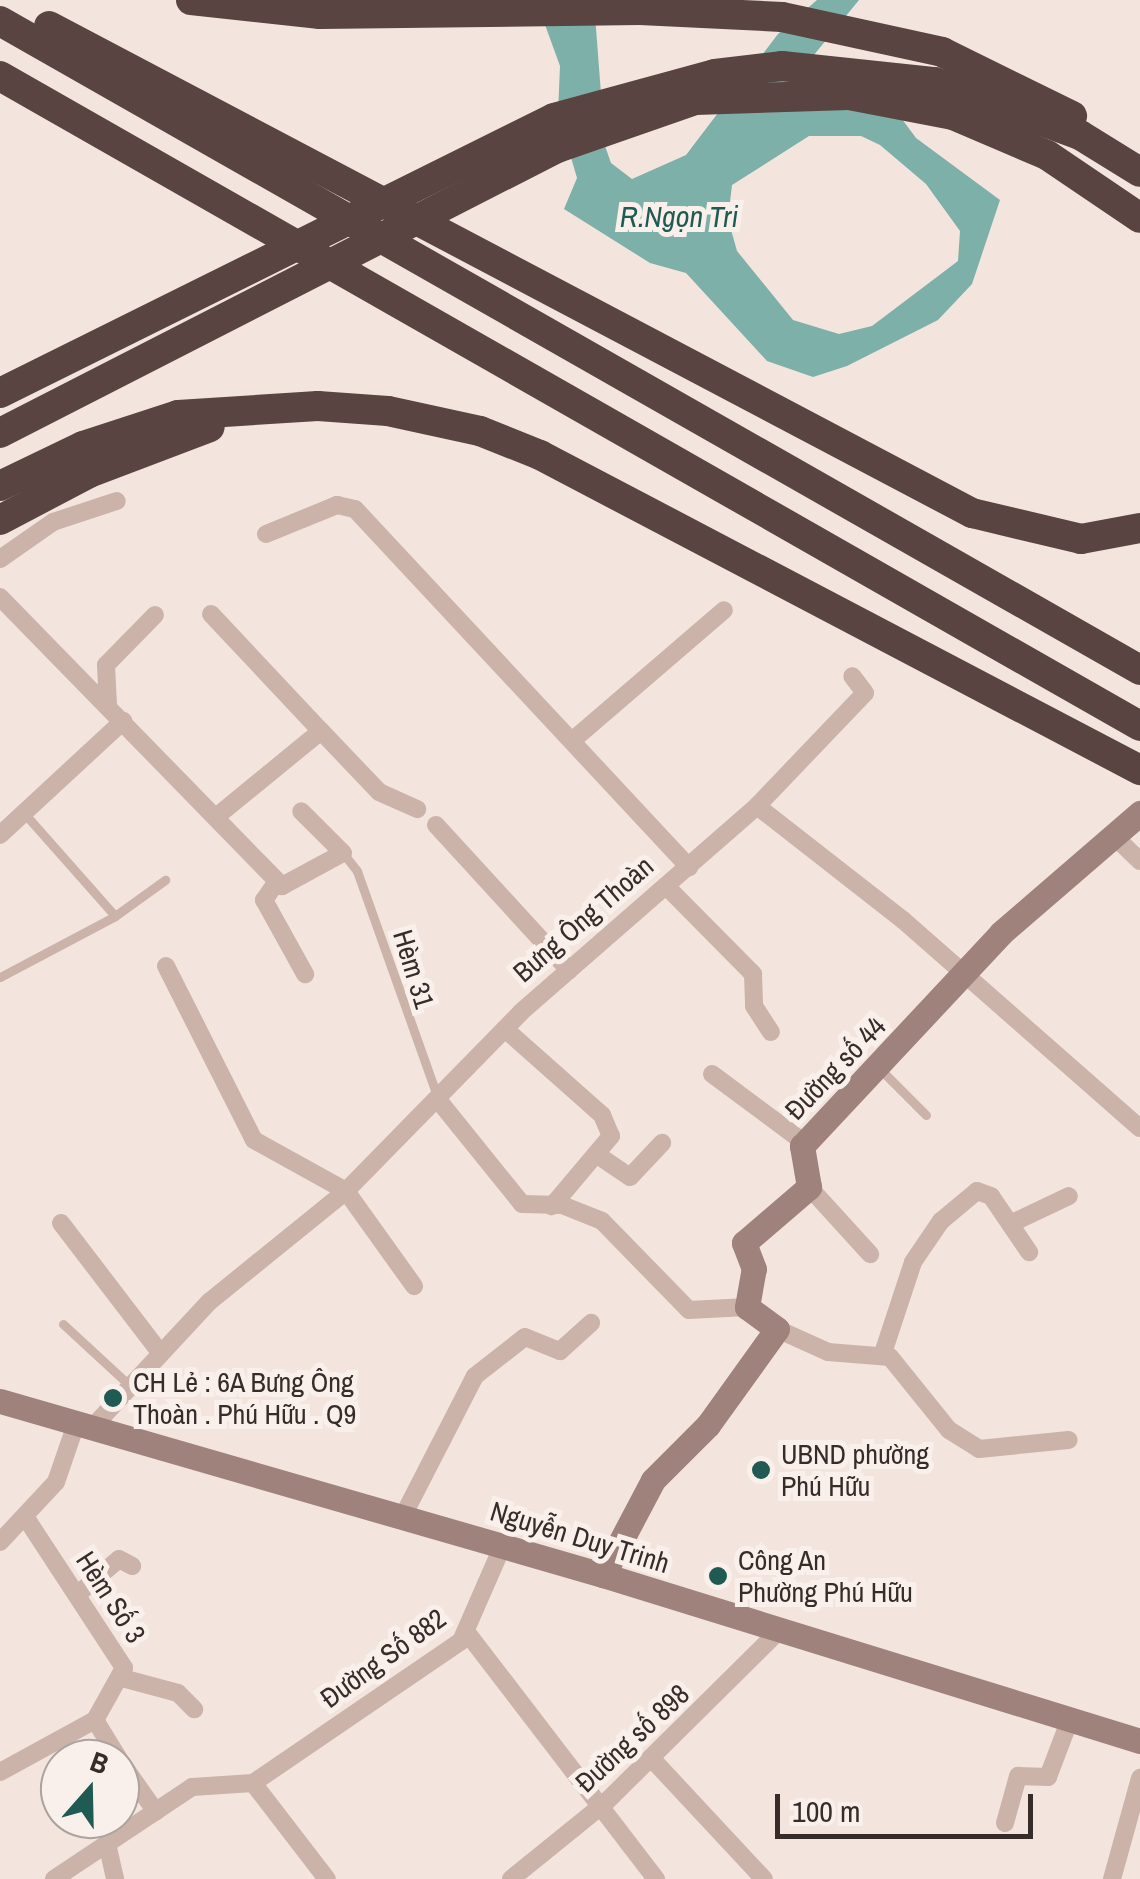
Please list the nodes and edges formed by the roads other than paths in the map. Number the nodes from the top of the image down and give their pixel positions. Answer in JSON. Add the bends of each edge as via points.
{"nodes":[{"id":1,"x":191,"y":0,"type":"edge"},
{"id":2,"x":0,"y":1,"type":"edge"},
{"id":3,"x":0,"y":21,"type":"edge"},
{"id":4,"x":0,"y":76,"type":"edge"},
{"id":5,"x":610,"y":112,"type":"junction"},
{"id":6,"x":556,"y":133,"type":"junction"},
{"id":7,"x":1140,"y":171,"type":"edge"},
{"id":8,"x":1140,"y":218,"type":"edge"},
{"id":9,"x":0,"y":393,"type":"edge"},
{"id":10,"x":235,"y":414,"type":"junction"},
{"id":11,"x":0,"y":434,"type":"edge"},
{"id":12,"x":0,"y":486,"type":"edge"},
{"id":13,"x":117,"y":501,"type":"dead end"},
{"id":14,"x":0,"y":520,"type":"edge"},
{"id":15,"x":1140,"y":528,"type":"edge"},
{"id":16,"x":266,"y":534,"type":"dead end"},
{"id":17,"x":0,"y":560,"type":"edge"},
{"id":18,"x":0,"y":597,"type":"edge"},
{"id":19,"x":724,"y":610,"type":"dead end"},
{"id":20,"x":210,"y":614,"type":"dead end"},
{"id":21,"x":155,"y":616,"type":"dead end"},
{"id":22,"x":1140,"y":670,"type":"edge"},
{"id":23,"x":852,"y":676,"type":"dead end"},
{"id":24,"x":108,"y":705,"type":"junction"},
{"id":25,"x":123,"y":721,"type":"junction"},
{"id":26,"x":1140,"y":726,"type":"edge"},
{"id":27,"x":321,"y":731,"type":"junction"},
{"id":28,"x":573,"y":740,"type":"junction"},
{"id":29,"x":1140,"y":770,"type":"edge"},
{"id":30,"x":757,"y":806,"type":"junction"},
{"id":31,"x":417,"y":808,"type":"dead end"},
{"id":32,"x":301,"y":811,"type":"dead end"},
{"id":33,"x":24,"y":813,"type":"junction"},
{"id":34,"x":1140,"y":813,"type":"edge"},
{"id":35,"x":216,"y":816,"type":"junction"},
{"id":36,"x":436,"y":825,"type":"dead end"},
{"id":37,"x":0,"y":835,"type":"edge"},
{"id":38,"x":1114,"y":836,"type":"junction"},
{"id":39,"x":343,"y":853,"type":"junction"},
{"id":40,"x":1140,"y":861,"type":"edge"},
{"id":41,"x":689,"y":867,"type":"junction"},
{"id":42,"x":164,"y":880,"type":"dead end"},
{"id":43,"x":276,"y":884,"type":"junction"},
{"id":44,"x":666,"y":886,"type":"junction"},
{"id":45,"x":115,"y":916,"type":"junction"},
{"id":46,"x":166,"y":966,"type":"dead end"},
{"id":47,"x":570,"y":970,"type":"junction"},
{"id":48,"x":963,"y":973,"type":"junction"},
{"id":49,"x":304,"y":974,"type":"dead end"},
{"id":50,"x":0,"y":977,"type":"edge"},
{"id":51,"x":505,"y":1029,"type":"junction"},
{"id":52,"x":771,"y":1032,"type":"dead end"},
{"id":53,"x":878,"y":1067,"type":"junction"},
{"id":54,"x":712,"y":1074,"type":"dead end"},
{"id":55,"x":439,"y":1101,"type":"junction"},
{"id":56,"x":926,"y":1116,"type":"dead end"},
{"id":57,"x":1140,"y":1128,"type":"edge"},
{"id":58,"x":662,"y":1142,"type":"dead end"},
{"id":59,"x":805,"y":1144,"type":"junction"},
{"id":60,"x":596,"y":1154,"type":"junction"},
{"id":61,"x":810,"y":1187,"type":"junction"},
{"id":62,"x":346,"y":1190,"type":"junction"},
{"id":63,"x":1069,"y":1196,"type":"dead end"},
{"id":64,"x":552,"y":1206,"type":"junction"},
{"id":65,"x":61,"y":1223,"type":"dead end"},
{"id":66,"x":1010,"y":1224,"type":"junction"},
{"id":67,"x":1029,"y":1252,"type":"dead end"},
{"id":68,"x":870,"y":1254,"type":"dead end"},
{"id":69,"x":414,"y":1286,"type":"dead end"},
{"id":70,"x":747,"y":1307,"type":"junction"},
{"id":71,"x":591,"y":1323,"type":"dead end"},
{"id":72,"x":63,"y":1324,"type":"dead end"},
{"id":73,"x":777,"y":1329,"type":"junction"},
{"id":74,"x":158,"y":1351,"type":"junction"},
{"id":75,"x":882,"y":1356,"type":"junction"},
{"id":76,"x":127,"y":1383,"type":"junction"},
{"id":77,"x":4,"y":1408,"type":"edge"},
{"id":78,"x":83,"y":1427,"type":"junction"},
{"id":79,"x":1069,"y":1440,"type":"dead end"},
{"id":80,"x":403,"y":1516,"type":"junction"},
{"id":81,"x":26,"y":1518,"type":"junction"},
{"id":82,"x":0,"y":1542,"type":"edge"},
{"id":83,"x":503,"y":1545,"type":"junction"},
{"id":84,"x":132,"y":1566,"type":"dead end"},
{"id":85,"x":604,"y":1575,"type":"junction"},
{"id":86,"x":79,"y":1593,"type":"junction"},
{"id":87,"x":782,"y":1628,"type":"junction"},
{"id":88,"x":468,"y":1634,"type":"junction"},
{"id":89,"x":122,"y":1678,"type":"junction"},
{"id":90,"x":194,"y":1709,"type":"dead end"},
{"id":91,"x":1070,"y":1719,"type":"junction"},
{"id":92,"x":95,"y":1720,"type":"junction"},
{"id":93,"x":106,"y":1739,"type":"edge"},
{"id":94,"x":1140,"y":1741,"type":"edge"},
{"id":95,"x":652,"y":1759,"type":"junction"},
{"id":96,"x":0,"y":1772,"type":"edge"},
{"id":97,"x":1140,"y":1778,"type":"edge"},
{"id":98,"x":253,"y":1782,"type":"junction"},
{"id":99,"x":140,"y":1790,"type":"edge"},
{"id":100,"x":598,"y":1808,"type":"junction"},
{"id":101,"x":156,"y":1812,"type":"junction"},
{"id":102,"x":1005,"y":1823,"type":"dead end"},
{"id":103,"x":108,"y":1848,"type":"junction"},
{"id":104,"x":54,"y":1879,"type":"edge"},
{"id":105,"x":115,"y":1879,"type":"edge"},
{"id":106,"x":326,"y":1879,"type":"edge"},
{"id":107,"x":511,"y":1879,"type":"edge"},
{"id":108,"x":656,"y":1879,"type":"edge"},
{"id":109,"x":764,"y":1879,"type":"edge"},
{"id":110,"x":1112,"y":1879,"type":"edge"}],
"edges":[{"from":1,"to":7,"type":"highway","via":[[320,14],[782,17],[942,52],[1019,84]]},
{"from":2,"to":15,"type":"highway","bridge":true,"via":[[972,513],[1080,539]]},
{"from":3,"to":22,"type":"highway","bridge":true},
{"from":4,"to":26,"type":"highway","bridge":true},
{"from":5,"to":6,"type":"highway"},
{"from":5,"to":7,"type":"highway","via":[[732,72],[854,70],[1008,105],[1080,135]]},
{"from":5,"to":8,"type":"highway","via":[[760,94],[901,102],[1001,133]]},
{"from":6,"to":9,"type":"highway"},
{"from":6,"to":11,"type":"highway"},
{"from":10,"to":12,"type":"highway","via":[[159,419]]},
{"from":10,"to":14,"type":"highway"},
{"from":10,"to":29,"type":"highway","via":[[353,408],[480,431]]},
{"from":13,"to":17,"type":"street","via":[[54,522]]},
{"from":16,"to":28,"type":"street","via":[[336,505],[355,509]]},
{"from":18,"to":24,"type":"street"},
{"from":19,"to":28,"type":"street"},
{"from":20,"to":27,"type":"street"},
{"from":21,"to":24,"type":"street","via":[[106,666]]},
{"from":23,"to":30,"type":"street","name":"Bưng Ông Thoàn","via":[[864,693]]},
{"from":24,"to":25,"type":"street"},
{"from":25,"to":33,"type":"street"},
{"from":25,"to":35,"type":"street"},
{"from":27,"to":31,"type":"street","via":[[380,792]]},
{"from":27,"to":35,"type":"street"},
{"from":28,"to":41,"type":"street"},
{"from":30,"to":41,"type":"street","name":"Bưng Ông Thoàn"},
{"from":30,"to":48,"type":"street"},
{"from":32,"to":39,"type":"street"},
{"from":33,"to":37,"type":"street"},
{"from":33,"to":45,"type":"lane"},
{"from":34,"to":38,"type":"main road"},
{"from":35,"to":43,"type":"street"},
{"from":36,"to":47,"type":"street"},
{"from":38,"to":40,"type":"street"},
{"from":38,"to":48,"type":"main road"},
{"from":39,"to":43,"type":"street","via":[[288,887]]},
{"from":39,"to":55,"type":"lane","name":"Hèm 31","via":[[357,871]]},
{"from":41,"to":44,"type":"street","name":"Bưng Ông Thoàn"},
{"from":42,"to":45,"type":"lane"},
{"from":43,"to":49,"type":"street","via":[[264,900]]},
{"from":44,"to":47,"type":"street","name":"Bưng Ông Thoàn"},
{"from":44,"to":52,"type":"street","via":[[753,974],[754,1006]]},
{"from":45,"to":50,"type":"lane"},
{"from":46,"to":62,"type":"street","via":[[254,1140]]},
{"from":47,"to":51,"type":"street","name":"Bưng Ông Thoàn"},
{"from":48,"to":53,"type":"main road","name":"Đường số 44"},
{"from":48,"to":57,"type":"street"},
{"from":51,"to":55,"type":"street","name":"Bưng Ông Thoàn"},
{"from":51,"to":60,"type":"street","via":[[602,1115],[612,1136]]},
{"from":53,"to":56,"type":"lane"},
{"from":53,"to":59,"type":"main road","name":"Đường số 44"},
{"from":54,"to":59,"type":"street"},
{"from":55,"to":62,"type":"street","name":"Bưng Ông Thoàn"},
{"from":55,"to":64,"type":"street","via":[[515,1200]]},
{"from":58,"to":60,"type":"street","via":[[630,1177]]},
{"from":59,"to":61,"type":"main road","name":"Đường số 44"},
{"from":60,"to":64,"type":"street"},
{"from":61,"to":68,"type":"street"},
{"from":61,"to":70,"type":"main road","via":[[746,1238],[754,1270]]},
{"from":62,"to":69,"type":"street"},
{"from":62,"to":74,"type":"street","name":"Bưng Ông Thoàn"},
{"from":63,"to":66,"type":"street"},
{"from":64,"to":70,"type":"street","via":[[602,1222],[689,1310]]},
{"from":65,"to":74,"type":"street"},
{"from":66,"to":67,"type":"street"},
{"from":66,"to":75,"type":"street","via":[[982,1192],[940,1221],[907,1275],[902,1313]]},
{"from":70,"to":73,"type":"main road"},
{"from":71,"to":80,"type":"street","via":[[560,1351],[524,1337],[475,1376]]},
{"from":72,"to":76,"type":"lane"},
{"from":73,"to":75,"type":"street","via":[[828,1352]]},
{"from":73,"to":85,"type":"main road","via":[[708,1425],[652,1480]]},
{"from":74,"to":76,"type":"street","name":"Bưng Ông Thoàn"},
{"from":75,"to":79,"type":"street","via":[[898,1362],[949,1430],[979,1449]]},
{"from":76,"to":78,"type":"street","name":"Bưng Ông Thoàn"},
{"from":77,"to":78,"type":"main road","name":"Nguyễn Duy Trinh"},
{"from":78,"to":80,"type":"main road","name":"Nguyễn Duy Trinh"},
{"from":78,"to":81,"type":"street","name":"Bưng Ông Thoàn","via":[[56,1482]]},
{"from":80,"to":83,"type":"main road","name":"Nguyễn Duy Trinh"},
{"from":81,"to":82,"type":"street","name":"Bưng Ông Thoàn"},
{"from":81,"to":86,"type":"street","name":"Hèm Số 3"},
{"from":83,"to":85,"type":"main road","name":"Nguyễn Duy Trinh"},
{"from":83,"to":88,"type":"street","name":"Đường Số 882"},
{"from":84,"to":86,"type":"street","via":[[119,1558]]},
{"from":85,"to":87,"type":"main road","name":"Nguyễn Duy Trinh"},
{"from":86,"to":89,"type":"street","name":"Hèm Số 3","via":[[114,1646]]},
{"from":87,"to":91,"type":"main road","name":"Nguyễn Duy Trinh"},
{"from":87,"to":95,"type":"street","name":"Đường số 898"},
{"from":88,"to":98,"type":"street","name":"Đường Số 882"},
{"from":88,"to":100,"type":"street"},
{"from":89,"to":90,"type":"street","via":[[178,1693]]},
{"from":89,"to":92,"type":"street","name":"Hèm Số 3"},
{"from":91,"to":94,"type":"main road","name":"Nguyễn Duy Trinh"},
{"from":91,"to":102,"type":"street","via":[[1048,1777],[1018,1776]]},
{"from":92,"to":93,"type":"street"},
{"from":92,"to":96,"type":"street"},
{"from":95,"to":100,"type":"street","name":"Đường số 898"},
{"from":95,"to":109,"type":"street"},
{"from":97,"to":110,"type":"street"},
{"from":98,"to":101,"type":"street","via":[[205,1781]]},
{"from":98,"to":106,"type":"street"},
{"from":99,"to":101,"type":"street"},
{"from":100,"to":107,"type":"street","name":"Đường số 898"},
{"from":100,"to":108,"type":"street"},
{"from":101,"to":103,"type":"street"},
{"from":103,"to":104,"type":"street"},
{"from":103,"to":105,"type":"street"}]}
